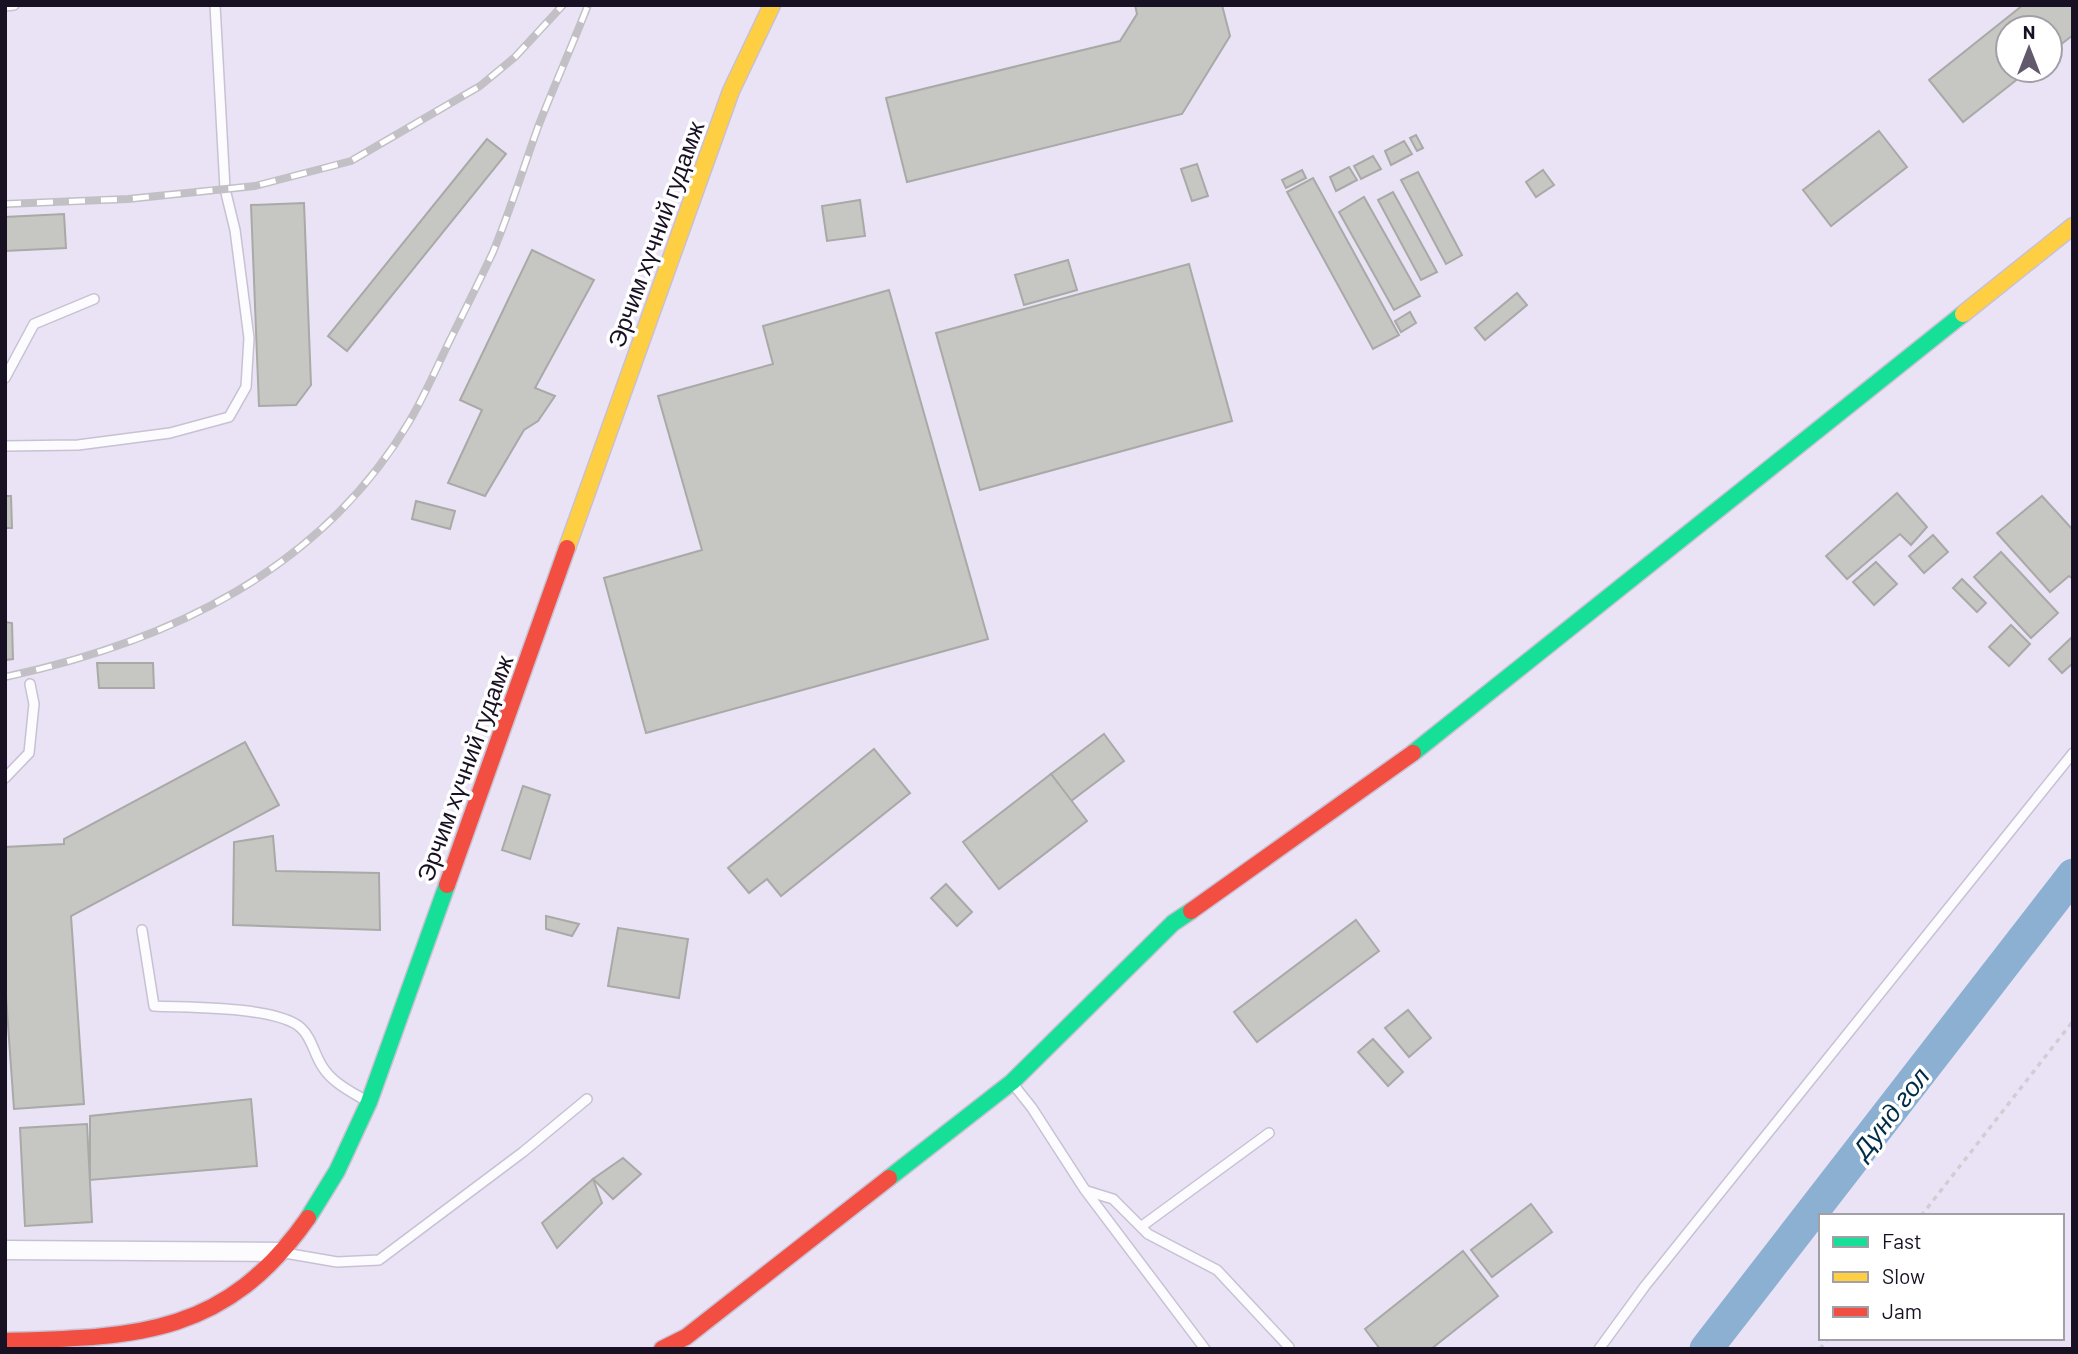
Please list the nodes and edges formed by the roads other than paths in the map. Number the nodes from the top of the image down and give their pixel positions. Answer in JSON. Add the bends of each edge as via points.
{"nodes":[{"id":1,"x":14,"y":5,"type":"edge"},
{"id":2,"x":215,"y":5,"type":"edge"},
{"id":3,"x":772,"y":5,"type":"edge"},
{"id":4,"x":5,"y":6,"type":"edge"},
{"id":5,"x":2073,"y":226,"type":"edge"},
{"id":6,"x":93,"y":299,"type":"dead end"},
{"id":7,"x":5,"y":378,"type":"edge"},
{"id":8,"x":5,"y":446,"type":"edge"},
{"id":9,"x":30,"y":684,"type":"dead end"},
{"id":10,"x":2073,"y":753,"type":"edge"},
{"id":11,"x":5,"y":778,"type":"edge"},
{"id":12,"x":142,"y":930,"type":"dead end"},
{"id":13,"x":1012,"y":1082,"type":"junction"},
{"id":14,"x":587,"y":1099,"type":"dead end"},
{"id":15,"x":369,"y":1102,"type":"junction"},
{"id":16,"x":1269,"y":1133,"type":"dead end"},
{"id":17,"x":1086,"y":1190,"type":"junction"},
{"id":18,"x":1142,"y":1226,"type":"junction"},
{"id":19,"x":5,"y":1250,"type":"edge"},
{"id":20,"x":280,"y":1252,"type":"junction"},
{"id":21,"x":5,"y":1341,"type":"edge"},
{"id":22,"x":1289,"y":1347,"type":"dead end"},
{"id":23,"x":662,"y":1349,"type":"edge"},
{"id":24,"x":1205,"y":1349,"type":"edge"},
{"id":25,"x":1599,"y":1349,"type":"edge"}],
"edges":[{"from":1,"to":4,"type":"lane"},
{"from":2,"to":8,"type":"lane","via":[[225,189],[249,338],[246,387],[229,417],[170,433],[78,444]]},
{"from":3,"to":15,"type":"street","name":"Эрчим хүчний гудамж","via":[[731,91]]},
{"from":5,"to":13,"type":"street","via":[[1394,768],[1173,923]]},
{"from":6,"to":7,"type":"lane","via":[[34,324]]},
{"from":9,"to":11,"type":"lane","via":[[34,704],[29,752]]},
{"from":10,"to":25,"type":"lane"},
{"from":12,"to":15,"type":"lane","via":[[154,1006],[285,1018],[306,1033],[327,1073]]},
{"from":13,"to":17,"type":"lane"},
{"from":13,"to":23,"type":"street","via":[[687,1337]]},
{"from":14,"to":20,"type":"lane","via":[[379,1260],[337,1262]]},
{"from":15,"to":20,"type":"street","name":"Эрчим хүчний гудамж","via":[[327,1190]]},
{"from":16,"to":18,"type":"lane"},
{"from":17,"to":18,"type":"lane","via":[[1113,1199]]},
{"from":17,"to":24,"type":"lane"},
{"from":18,"to":22,"type":"lane","via":[[1148,1234],[1217,1270]]},
{"from":19,"to":20,"type":"street"},
{"from":20,"to":21,"type":"street","name":"Эрчим хүчний гудамж","via":[[244,1289],[219,1306],[173,1325],[99,1337]]}]}
